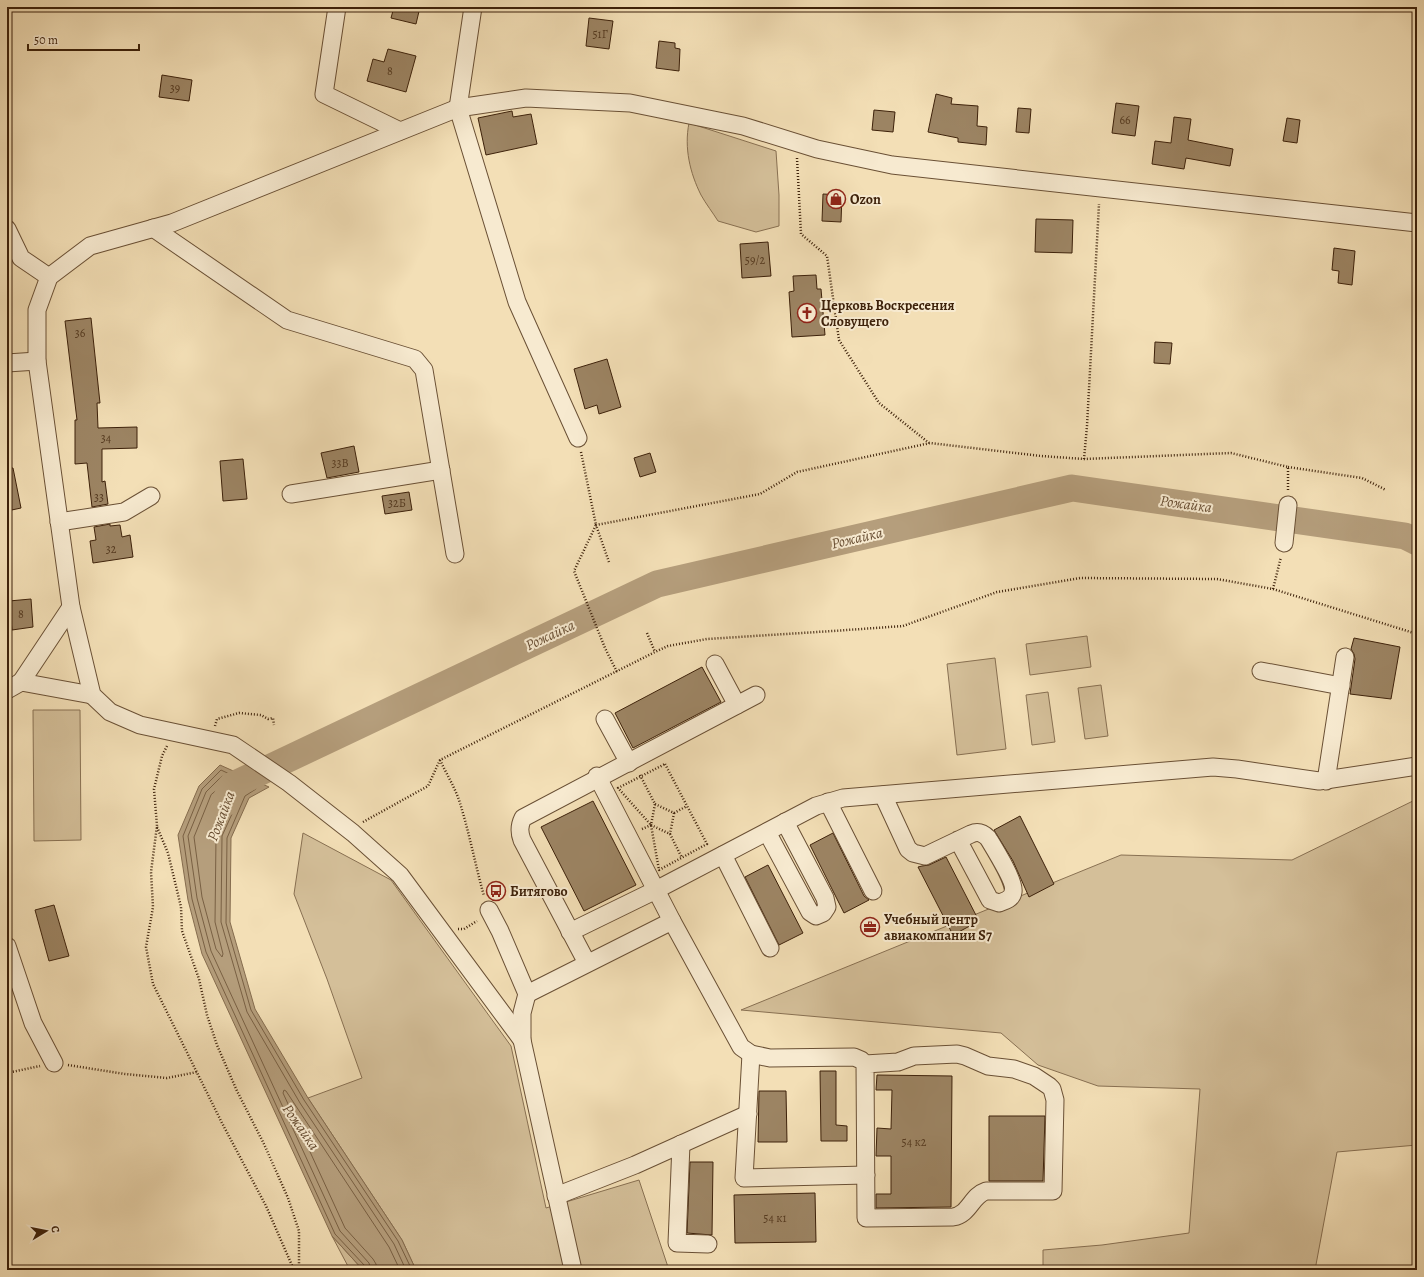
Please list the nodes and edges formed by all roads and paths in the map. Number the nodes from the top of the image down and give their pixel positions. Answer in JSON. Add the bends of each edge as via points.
{"nodes":[{"id":1,"x":337,"y":7,"type":"edge"},
{"id":2,"x":473,"y":7,"type":"edge"},
{"id":3,"x":458,"y":108,"type":"junction"},
{"id":4,"x":400,"y":131,"type":"junction"},
{"id":5,"x":796,"y":142,"type":"junction"},
{"id":6,"x":1100,"y":188,"type":"junction"},
{"id":7,"x":1417,"y":223,"type":"edge"},
{"id":8,"x":153,"y":228,"type":"junction"},
{"id":9,"x":7,"y":229,"type":"edge"},
{"id":10,"x":48,"y":277,"type":"junction"},
{"id":11,"x":37,"y":361,"type":"junction"},
{"id":12,"x":7,"y":362,"type":"edge"},
{"id":13,"x":578,"y":438,"type":"joint"},
{"id":14,"x":930,"y":443,"type":"junction"},
{"id":15,"x":1084,"y":459,"type":"junction"},
{"id":16,"x":1288,"y":467,"type":"junction"},
{"id":17,"x":441,"y":470,"type":"junction"},
{"id":18,"x":1386,"y":490,"type":"dead end"},
{"id":19,"x":291,"y":494,"type":"dead end"},
{"id":20,"x":151,"y":496,"type":"dead end"},
{"id":21,"x":1288,"y":505,"type":"joint"},
{"id":22,"x":59,"y":522,"type":"junction"},
{"id":23,"x":596,"y":525,"type":"junction"},
{"id":24,"x":1284,"y":543,"type":"joint"},
{"id":25,"x":455,"y":554,"type":"dead end"},
{"id":26,"x":609,"y":562,"type":"dead end"},
{"id":27,"x":1273,"y":589,"type":"junction"},
{"id":28,"x":71,"y":607,"type":"junction"},
{"id":29,"x":647,"y":633,"type":"dead end"},
{"id":30,"x":1417,"y":634,"type":"edge"},
{"id":31,"x":654,"y":652,"type":"junction"},
{"id":32,"x":1345,"y":657,"type":"dead end"},
{"id":33,"x":715,"y":664,"type":"dead end"},
{"id":34,"x":617,"y":672,"type":"junction"},
{"id":35,"x":1261,"y":672,"type":"dead end"},
{"id":36,"x":14,"y":686,"type":"edge"},
{"id":37,"x":1341,"y":686,"type":"junction"},
{"id":38,"x":92,"y":695,"type":"junction"},
{"id":39,"x":756,"y":695,"type":"dead end"},
{"id":40,"x":737,"y":705,"type":"junction"},
{"id":41,"x":605,"y":719,"type":"dead end"},
{"id":42,"x":274,"y":725,"type":"dead end"},
{"id":43,"x":173,"y":732,"type":"junction"},
{"id":44,"x":211,"y":740,"type":"junction"},
{"id":45,"x":440,"y":760,"type":"junction"},
{"id":46,"x":631,"y":762,"type":"junction"},
{"id":47,"x":1417,"y":766,"type":"edge"},
{"id":48,"x":641,"y":776,"type":"junction"},
{"id":49,"x":598,"y":777,"type":"junction"},
{"id":50,"x":1326,"y":780,"type":"junction"},
{"id":51,"x":883,"y":795,"type":"junction"},
{"id":52,"x":828,"y":802,"type":"junction"},
{"id":53,"x":654,"y":804,"type":"junction"},
{"id":54,"x":687,"y":806,"type":"junction"},
{"id":55,"x":674,"y":813,"type":"junction"},
{"id":56,"x":785,"y":822,"type":"junction"},
{"id":57,"x":651,"y":825,"type":"junction"},
{"id":58,"x":157,"y":826,"type":"junction"},
{"id":59,"x":768,"y":832,"type":"junction"},
{"id":60,"x":353,"y":833,"type":"junction"},
{"id":61,"x":670,"y":834,"type":"junction"},
{"id":62,"x":958,"y":840,"type":"dead end"},
{"id":63,"x":723,"y":855,"type":"junction"},
{"id":64,"x":686,"y":865,"type":"junction"},
{"id":65,"x":656,"y":890,"type":"junction"},
{"id":66,"x":873,"y":891,"type":"dead end"},
{"id":67,"x":489,"y":910,"type":"junction"},
{"id":68,"x":672,"y":921,"type":"junction"},
{"id":69,"x":440,"y":930,"type":"junction"},
{"id":70,"x":570,"y":932,"type":"junction"},
{"id":71,"x":7,"y":946,"type":"edge"},
{"id":72,"x":770,"y":948,"type":"dead end"},
{"id":73,"x":586,"y":963,"type":"junction"},
{"id":74,"x":527,"y":994,"type":"junction"},
{"id":75,"x":522,"y":1040,"type":"junction"},
{"id":76,"x":751,"y":1054,"type":"junction"},
{"id":77,"x":54,"y":1063,"type":"junction"},
{"id":78,"x":865,"y":1064,"type":"junction"},
{"id":79,"x":197,"y":1072,"type":"junction"},
{"id":80,"x":7,"y":1073,"type":"edge"},
{"id":81,"x":748,"y":1114,"type":"junction"},
{"id":82,"x":681,"y":1144,"type":"junction"},
{"id":83,"x":866,"y":1175,"type":"junction"},
{"id":84,"x":556,"y":1196,"type":"junction"},
{"id":85,"x":708,"y":1244,"type":"dead end"},
{"id":86,"x":294,"y":1270,"type":"edge"},
{"id":87,"x":299,"y":1270,"type":"edge"},
{"id":88,"x":573,"y":1270,"type":"edge"}],
"edges":[{"from":1,"to":4,"type":"street","via":[[324,94]]},
{"from":2,"to":3,"type":"street"},
{"from":3,"to":4,"type":"street"},
{"from":3,"to":5,"type":"street","via":[[526,98],[630,103],[743,126]]},
{"from":3,"to":13,"type":"street","via":[[517,302]]},
{"from":4,"to":8,"type":"street","via":[[179,220]]},
{"from":5,"to":6,"type":"street","via":[[892,165]]},
{"from":5,"to":14,"type":"path","via":[[801,234],[827,256],[839,340],[880,402]]},
{"from":6,"to":7,"type":"street"},
{"from":6,"to":15,"type":"path"},
{"from":8,"to":10,"type":"street","via":[[90,246]]},
{"from":8,"to":17,"type":"street","via":[[287,320],[415,359],[424,370]]},
{"from":9,"to":10,"type":"street","via":[[22,258]]},
{"from":10,"to":11,"type":"street","via":[[37,310]]},
{"from":11,"to":12,"type":"street"},
{"from":11,"to":22,"type":"street"},
{"from":13,"to":23,"type":"path"},
{"from":14,"to":15,"type":"path"},
{"from":14,"to":23,"type":"path","via":[[797,472],[760,494]]},
{"from":15,"to":16,"type":"path","via":[[1231,453]]},
{"from":16,"to":18,"type":"path","via":[[1362,478]]},
{"from":16,"to":21,"type":"path"},
{"from":17,"to":19,"type":"street"},
{"from":17,"to":25,"type":"street"},
{"from":20,"to":22,"type":"street","via":[[124,512]]},
{"from":21,"to":24,"type":"street"},
{"from":22,"to":28,"type":"street"},
{"from":23,"to":26,"type":"path"},
{"from":23,"to":34,"type":"path","via":[[574,571]]},
{"from":24,"to":27,"type":"path"},
{"from":27,"to":30,"type":"path"},
{"from":27,"to":31,"type":"path","via":[[1217,579],[1080,578],[998,592],[903,626],[707,639],[668,646]]},
{"from":28,"to":36,"type":"street"},
{"from":28,"to":38,"type":"street"},
{"from":29,"to":31,"type":"path"},
{"from":31,"to":34,"type":"path"},
{"from":32,"to":37,"type":"street"},
{"from":33,"to":40,"type":"street"},
{"from":34,"to":45,"type":"path"},
{"from":35,"to":37,"type":"street"},
{"from":36,"to":38,"type":"street"},
{"from":37,"to":50,"type":"street"},
{"from":38,"to":43,"type":"street","via":[[110,712],[140,725]]},
{"from":39,"to":40,"type":"street"},
{"from":40,"to":46,"type":"street"},
{"from":41,"to":46,"type":"street"},
{"from":42,"to":44,"type":"path","via":[[273,718],[239,713],[218,719]]},
{"from":43,"to":44,"type":"street"},
{"from":43,"to":58,"type":"path","via":[[162,756],[154,789]]},
{"from":44,"to":60,"type":"street","via":[[233,745],[289,783]]},
{"from":45,"to":60,"type":"path","via":[[428,786],[365,820]]},
{"from":45,"to":67,"type":"path","via":[[458,798]]},
{"from":46,"to":48,"type":"path"},
{"from":46,"to":49,"type":"street"},
{"from":47,"to":50,"type":"street"},
{"from":48,"to":53,"type":"path"},
{"from":48,"to":54,"type":"path","via":[[665,764]]},
{"from":48,"to":57,"type":"path","via":[[618,788]]},
{"from":49,"to":65,"type":"street"},
{"from":49,"to":70,"type":"street","via":[[523,818],[519,828],[522,840]]},
{"from":50,"to":51,"type":"street","via":[[1313,781],[1213,767]]},
{"from":51,"to":52,"type":"street","via":[[843,798]]},
{"from":51,"to":62,"type":"street","via":[[908,849],[913,853],[925,856]]},
{"from":52,"to":56,"type":"street"},
{"from":52,"to":66,"type":"street"},
{"from":53,"to":55,"type":"path"},
{"from":53,"to":57,"type":"path"},
{"from":54,"to":55,"type":"path"},
{"from":54,"to":64,"type":"path","via":[[707,844]]},
{"from":55,"to":61,"type":"path"},
{"from":56,"to":59,"type":"street"},
{"from":56,"to":59,"type":"street","via":[[825,898],[827,907],[823,913],[816,916],[810,912]]},
{"from":57,"to":61,"type":"path"},
{"from":57,"to":64,"type":"path","via":[[659,870]]},
{"from":58,"to":79,"type":"path","via":[[151,872],[153,907],[146,947],[153,984]]},
{"from":58,"to":87,"type":"path","via":[[168,852],[181,906],[182,931],[217,1046],[264,1144],[297,1224]]},
{"from":59,"to":63,"type":"street"},
{"from":60,"to":69,"type":"street","via":[[400,875]]},
{"from":61,"to":64,"type":"path"},
{"from":63,"to":64,"type":"street"},
{"from":63,"to":72,"type":"street"},
{"from":64,"to":65,"type":"street"},
{"from":65,"to":68,"type":"street"},
{"from":65,"to":70,"type":"street"},
{"from":67,"to":69,"type":"path","via":[[464,929]]},
{"from":67,"to":74,"type":"street"},
{"from":68,"to":73,"type":"street"},
{"from":68,"to":76,"type":"street","via":[[738,1042]]},
{"from":69,"to":75,"type":"street"},
{"from":70,"to":73,"type":"street"},
{"from":71,"to":77,"type":"street","via":[[33,1023]]},
{"from":73,"to":74,"type":"street"},
{"from":74,"to":75,"type":"street","via":[[522,1013]]},
{"from":75,"to":84,"type":"street"},
{"from":76,"to":78,"type":"street","via":[[770,1058],[854,1057]]},
{"from":76,"to":81,"type":"street"},
{"from":77,"to":79,"type":"path","via":[[167,1078]]},
{"from":77,"to":80,"type":"path"},
{"from":78,"to":83,"type":"street"},
{"from":78,"to":83,"type":"street","via":[[898,1062],[914,1056],[956,1054],[988,1066],[1014,1069],[1034,1076],[1050,1086],[1055,1100],[1053,1191],[986,1191],[975,1198],[963,1213],[953,1218],[866,1218]]},
{"from":79,"to":86,"type":"path","via":[[266,1206]]},
{"from":81,"to":82,"type":"street"},
{"from":81,"to":83,"type":"street","via":[[744,1178]]},
{"from":82,"to":84,"type":"street","via":[[635,1166]]},
{"from":82,"to":85,"type":"street","via":[[677,1243]]},
{"from":84,"to":88,"type":"street"}]}
